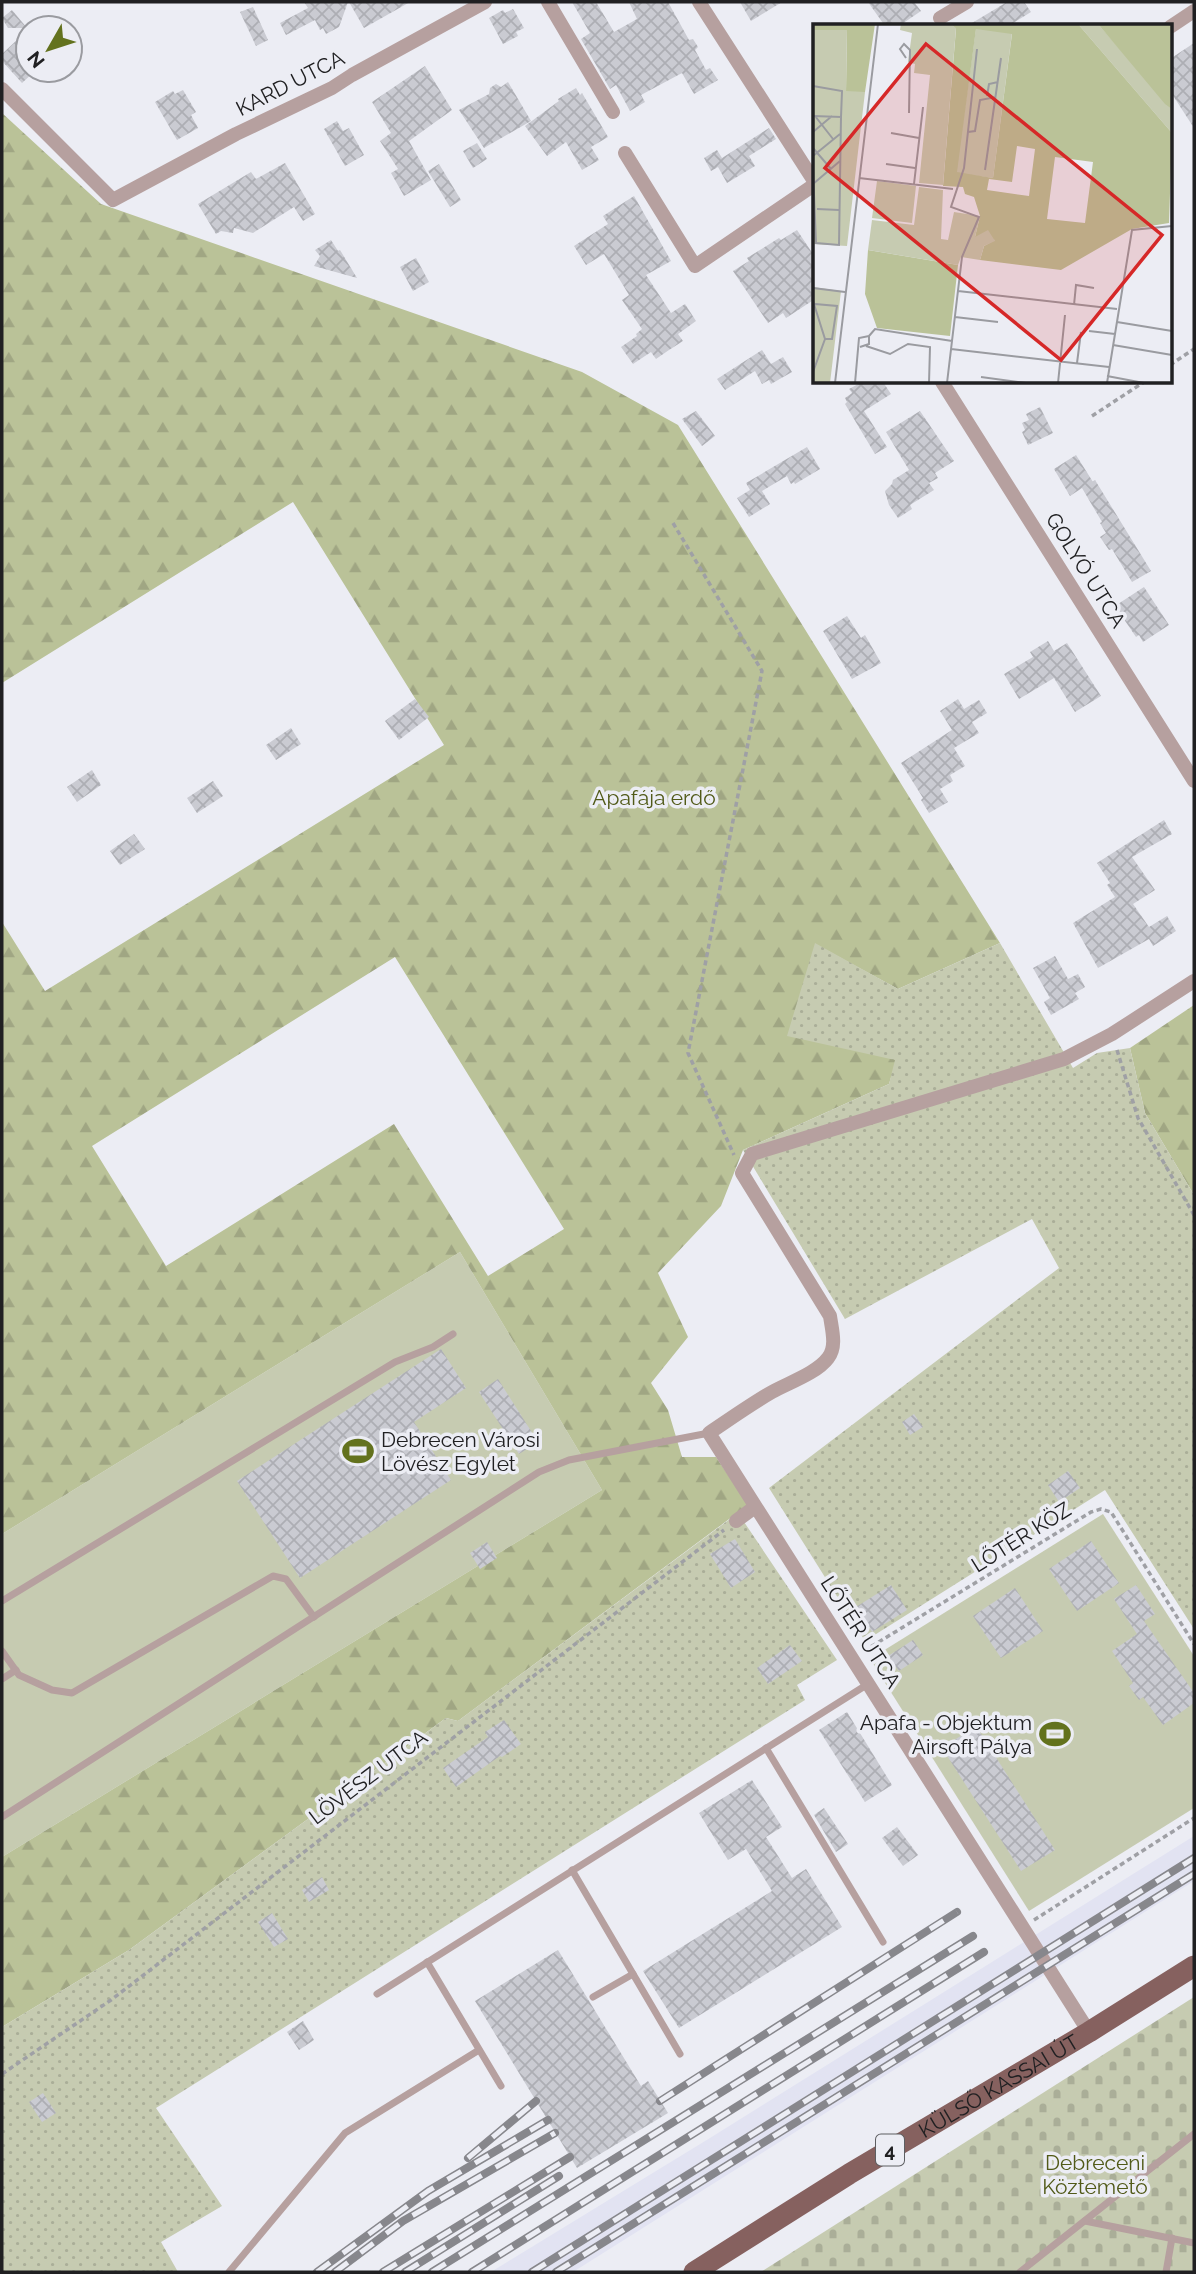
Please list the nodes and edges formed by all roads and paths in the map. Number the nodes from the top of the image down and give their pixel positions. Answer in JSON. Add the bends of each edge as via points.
{"nodes":[{"id":1,"x":485,"y":2,"type":"edge"},
{"id":2,"x":548,"y":2,"type":"edge"},
{"id":3,"x":699,"y":2,"type":"edge"},
{"id":4,"x":967,"y":2,"type":"edge"},
{"id":5,"x":1194,"y":11,"type":"edge"},
{"id":6,"x":940,"y":18,"type":"dead end"},
{"id":7,"x":1172,"y":26,"type":"edge"},
{"id":8,"x":2,"y":89,"type":"edge"},
{"id":9,"x":613,"y":112,"type":"dead end"},
{"id":10,"x":625,"y":153,"type":"dead end"},
{"id":11,"x":813,"y":181,"type":"edge"},
{"id":12,"x":813,"y":184,"type":"edge"},
{"id":13,"x":1194,"y":349,"type":"edge"},
{"id":14,"x":1172,"y":364,"type":"edge"},
{"id":15,"x":943,"y":383,"type":"edge"},
{"id":16,"x":1142,"y":383,"type":"edge"},
{"id":17,"x":1092,"y":416,"type":"dead end"},
{"id":18,"x":673,"y":523,"type":"dead end"},
{"id":19,"x":1194,"y":780,"type":"edge"},
{"id":20,"x":1194,"y":981,"type":"edge"},
{"id":21,"x":1112,"y":1034,"type":"junction"},
{"id":22,"x":742,"y":1172,"type":"junction"},
{"id":23,"x":1194,"y":1215,"type":"edge"},
{"id":24,"x":453,"y":1334,"type":"dead end"},
{"id":25,"x":709,"y":1433,"type":"junction"},
{"id":26,"x":755,"y":1507,"type":"junction"},
{"id":27,"x":736,"y":1521,"type":"joint"},
{"id":28,"x":2,"y":1601,"type":"edge"},
{"id":29,"x":314,"y":1617,"type":"junction"},
{"id":30,"x":1194,"y":1644,"type":"edge"},
{"id":31,"x":2,"y":1651,"type":"edge"},
{"id":32,"x":853,"y":1658,"type":"junction"},
{"id":33,"x":16,"y":1670,"type":"junction"},
{"id":34,"x":2,"y":1679,"type":"edge"},
{"id":35,"x":869,"y":1684,"type":"junction"},
{"id":36,"x":766,"y":1748,"type":"junction"},
{"id":37,"x":2,"y":1817,"type":"edge"},
{"id":38,"x":1194,"y":1818,"type":"edge"},
{"id":39,"x":572,"y":1870,"type":"junction"},
{"id":40,"x":1023,"y":1927,"type":"junction"},
{"id":41,"x":883,"y":1942,"type":"dead end"},
{"id":42,"x":427,"y":1962,"type":"junction"},
{"id":43,"x":1194,"y":1966,"type":"edge"},
{"id":44,"x":633,"y":1974,"type":"junction"},
{"id":45,"x":377,"y":1994,"type":"dead end"},
{"id":46,"x":593,"y":1997,"type":"dead end"},
{"id":47,"x":1089,"y":2032,"type":"junction"},
{"id":48,"x":479,"y":2050,"type":"junction"},
{"id":49,"x":680,"y":2054,"type":"dead end"},
{"id":50,"x":2,"y":2074,"type":"edge"},
{"id":51,"x":501,"y":2086,"type":"dead end"},
{"id":52,"x":1194,"y":2134,"type":"edge"},
{"id":53,"x":1085,"y":2221,"type":"junction"},
{"id":54,"x":1172,"y":2238,"type":"junction"},
{"id":55,"x":1194,"y":2243,"type":"edge"},
{"id":56,"x":229,"y":2272,"type":"edge"},
{"id":57,"x":694,"y":2272,"type":"edge"},
{"id":58,"x":1020,"y":2272,"type":"edge"},
{"id":59,"x":1166,"y":2272,"type":"edge"}],
"edges":[{"from":1,"to":8,"type":"street","name":"KARD UTCA","via":[[332,88],[113,200]]},
{"from":2,"to":9,"type":"street"},
{"from":3,"to":11,"type":"street"},
{"from":4,"to":6,"type":"street"},
{"from":5,"to":7,"type":"street"},
{"from":10,"to":12,"type":"street","via":[[695,266]]},
{"from":13,"to":14,"type":"path"},
{"from":15,"to":19,"type":"street","name":"GOLYÓ UTCA"},
{"from":16,"to":17,"type":"path"},
{"from":18,"to":22,"type":"path","via":[[762,671],[688,1053]]},
{"from":20,"to":21,"type":"street"},
{"from":21,"to":22,"type":"street","via":[[1064,1059],[752,1154]]},
{"from":21,"to":23,"type":"path","via":[[1138,1118]]},
{"from":22,"to":25,"type":"street","via":[[830,1317],[833,1348],[828,1359],[809,1373]]},
{"from":24,"to":28,"type":"lane","via":[[395,1362]]},
{"from":25,"to":26,"type":"street","name":"LŐTÉR UTCA"},
{"from":25,"to":29,"type":"lane","via":[[569,1460],[539,1472]]},
{"from":26,"to":27,"type":"street"},
{"from":26,"to":32,"type":"street","name":"LŐTÉR UTCA"},
{"from":27,"to":50,"type":"path","name":"LÖVÉSZ UTCA","via":[[111,2000]]},
{"from":29,"to":33,"type":"lane","via":[[286,1579],[273,1576],[72,1693],[52,1690]]},
{"from":29,"to":37,"type":"lane"},
{"from":30,"to":32,"type":"path","name":"LŐTÉR KÖZ","via":[[1111,1513],[1101,1509]]},
{"from":31,"to":33,"type":"lane"},
{"from":32,"to":35,"type":"street","name":"LŐTÉR UTCA"},
{"from":33,"to":34,"type":"lane"},
{"from":35,"to":36,"type":"lane"},
{"from":35,"to":40,"type":"street","name":"LŐTÉR UTCA"},
{"from":36,"to":39,"type":"lane"},
{"from":36,"to":41,"type":"lane"},
{"from":38,"to":40,"type":"path"},
{"from":39,"to":42,"type":"lane"},
{"from":39,"to":44,"type":"lane"},
{"from":40,"to":47,"type":"street","name":"LŐTÉR UTCA"},
{"from":42,"to":45,"type":"lane"},
{"from":42,"to":48,"type":"lane"},
{"from":43,"to":47,"type":"main road","number":"4"},
{"from":44,"to":46,"type":"lane"},
{"from":44,"to":49,"type":"lane"},
{"from":47,"to":57,"type":"main road","name":"KÜLSŐ KASSAI ÚT","number":"4"},
{"from":48,"to":51,"type":"lane"},
{"from":48,"to":56,"type":"lane","via":[[345,2133]]},
{"from":52,"to":53,"type":"lane"},
{"from":53,"to":54,"type":"lane"},
{"from":53,"to":58,"type":"lane"},
{"from":54,"to":55,"type":"lane"},
{"from":54,"to":59,"type":"lane"}]}
